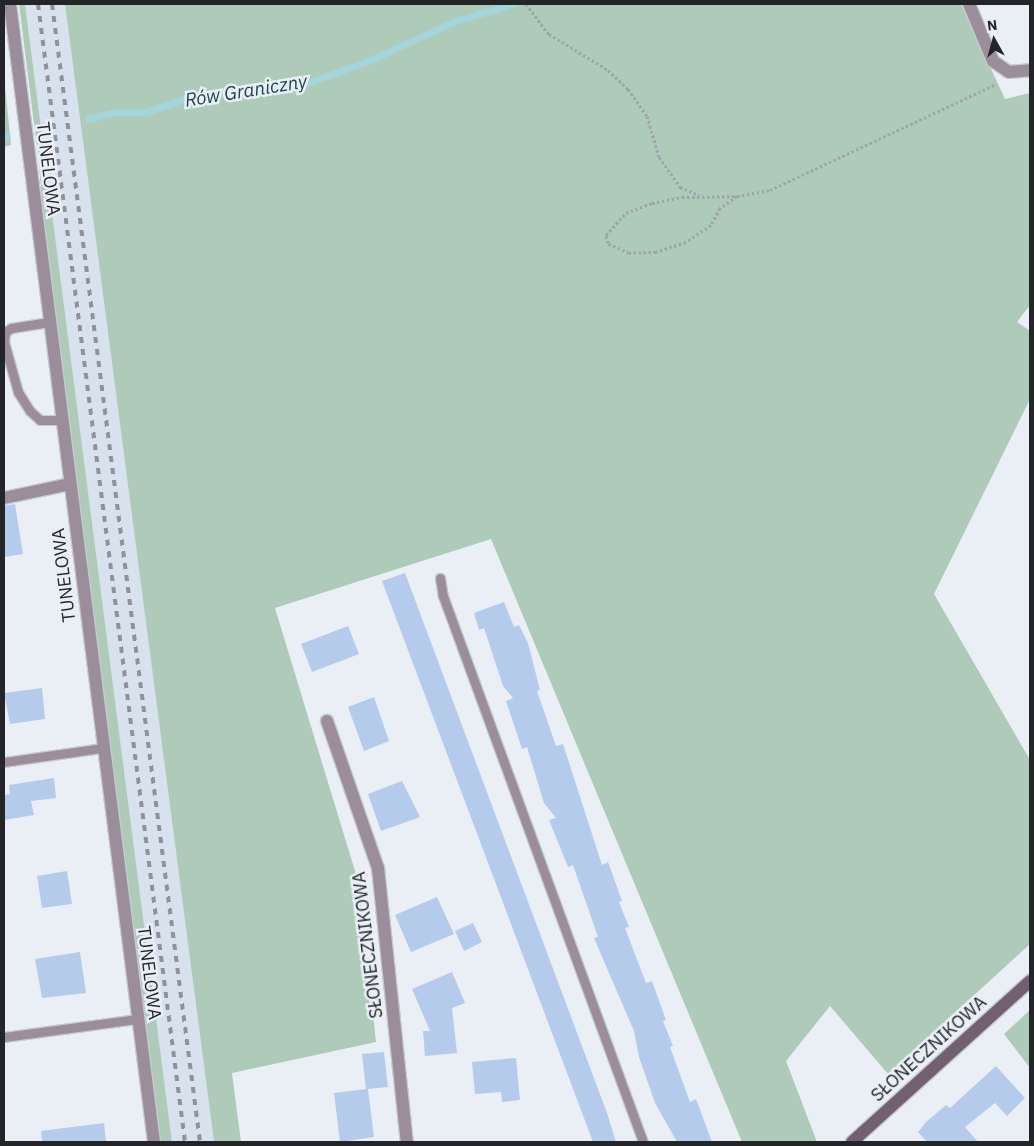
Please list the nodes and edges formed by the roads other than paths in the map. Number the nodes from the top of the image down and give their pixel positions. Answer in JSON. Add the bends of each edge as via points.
{"nodes":[{"id":1,"x":10,"y":4,"type":"edge"},
{"id":2,"x":969,"y":4,"type":"edge"},
{"id":3,"x":1030,"y":70,"type":"edge"},
{"id":4,"x":49,"y":322,"type":"junction"},
{"id":5,"x":62,"y":420,"type":"junction"},
{"id":6,"x":70,"y":484,"type":"junction"},
{"id":7,"x":4,"y":498,"type":"edge"},
{"id":8,"x":440,"y":578,"type":"dead end"},
{"id":9,"x":327,"y":721,"type":"dead end"},
{"id":10,"x":102,"y":748,"type":"junction"},
{"id":11,"x":4,"y":762,"type":"edge"},
{"id":12,"x":1030,"y":981,"type":"edge"},
{"id":13,"x":138,"y":1019,"type":"junction"},
{"id":14,"x":4,"y":1038,"type":"edge"},
{"id":15,"x":154,"y":1142,"type":"edge"},
{"id":16,"x":407,"y":1142,"type":"edge"},
{"id":17,"x":643,"y":1142,"type":"edge"},
{"id":18,"x":852,"y":1142,"type":"edge"}],
"edges":[{"from":1,"to":4,"type":"street","name":"TUNELOWA"},
{"from":2,"to":3,"type":"street","via":[[992,61],[1009,72]]},
{"from":4,"to":5,"type":"street","name":"TUNELOWA"},
{"from":4,"to":5,"type":"lane","via":[[11,328],[5,332],[4,342],[18,392],[30,411],[40,420]]},
{"from":5,"to":6,"type":"street","name":"TUNELOWA"},
{"from":6,"to":7,"type":"street"},
{"from":6,"to":10,"type":"street","name":"TUNELOWA"},
{"from":8,"to":17,"type":"lane","via":[[442,596]]},
{"from":9,"to":16,"type":"street","name":"SŁONECZNIKOWA","via":[[378,868]]},
{"from":10,"to":11,"type":"lane"},
{"from":10,"to":13,"type":"street","name":"TUNELOWA"},
{"from":12,"to":18,"type":"street","name":"SŁONECZNIKOWA"},
{"from":13,"to":14,"type":"lane"},
{"from":13,"to":15,"type":"street","name":"TUNELOWA"}]}
